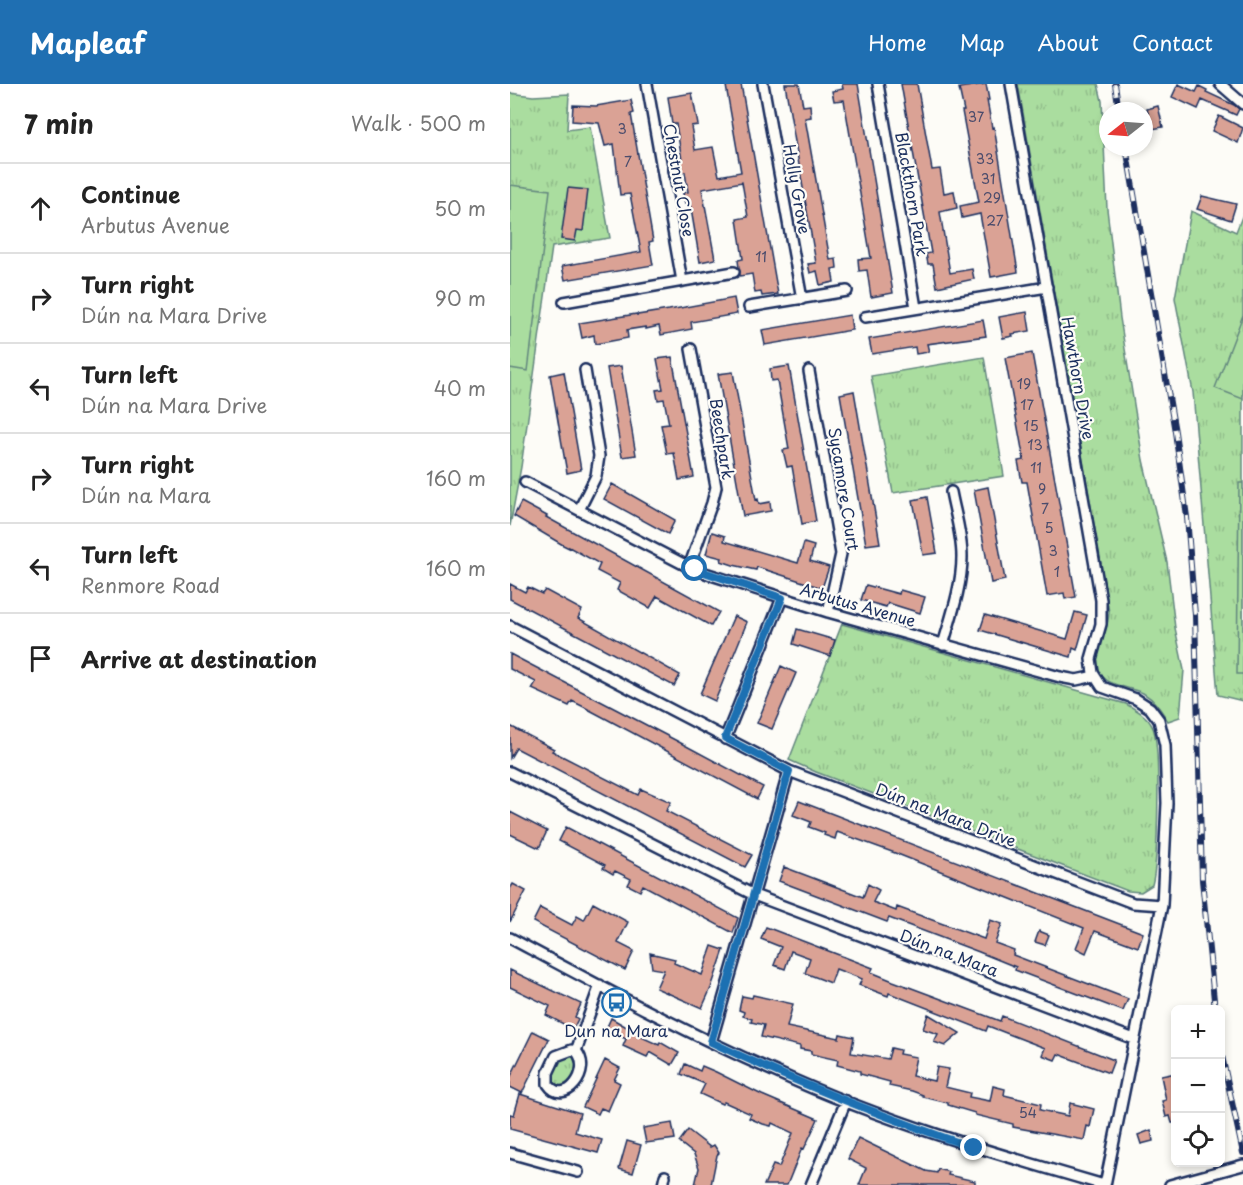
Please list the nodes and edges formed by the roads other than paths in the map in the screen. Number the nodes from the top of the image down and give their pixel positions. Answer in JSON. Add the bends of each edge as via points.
{"nodes":[{"id":1,"x":647,"y":84,"type":"edge"},
{"id":2,"x":763,"y":84,"type":"edge"},
{"id":3,"x":878,"y":84,"type":"edge"},
{"id":4,"x":1011,"y":84,"type":"edge"},
{"id":5,"x":1220,"y":84,"type":"edge"},
{"id":6,"x":1243,"y":104,"type":"edge"},
{"id":7,"x":734,"y":272,"type":"dead end"},
{"id":8,"x":682,"y":281,"type":"junction"},
{"id":9,"x":1047,"y":287,"type":"junction"},
{"id":10,"x":847,"y":291,"type":"dead end"},
{"id":11,"x":802,"y":299,"type":"junction"},
{"id":12,"x":564,"y":302,"type":"dead end"},
{"id":13,"x":749,"y":308,"type":"dead end"},
{"id":14,"x":916,"y":308,"type":"junction"},
{"id":15,"x":865,"y":317,"type":"dead end"},
{"id":16,"x":692,"y":349,"type":"dead end"},
{"id":17,"x":585,"y":370,"type":"dead end"},
{"id":18,"x":809,"y":371,"type":"dead end"},
{"id":19,"x":525,"y":482,"type":"dead end"},
{"id":20,"x":951,"y":492,"type":"dead end"},
{"id":21,"x":579,"y":510,"type":"junction"},
{"id":22,"x":689,"y":567,"type":"junction"},
{"id":23,"x":782,"y":598,"type":"junction"},
{"id":24,"x":828,"y":612,"type":"junction"},
{"id":25,"x":510,"y":626,"type":"edge"},
{"id":26,"x":943,"y":645,"type":"junction"},
{"id":27,"x":1095,"y":676,"type":"junction"},
{"id":28,"x":725,"y":738,"type":"junction"},
{"id":29,"x":789,"y":771,"type":"junction"},
{"id":30,"x":510,"y":772,"type":"edge"},
{"id":31,"x":754,"y":895,"type":"junction"},
{"id":32,"x":1162,"y":905,"type":"junction"},
{"id":33,"x":510,"y":938,"type":"edge"},
{"id":34,"x":600,"y":985,"type":"junction"},
{"id":35,"x":1134,"y":1039,"type":"junction"},
{"id":36,"x":711,"y":1042,"type":"junction"},
{"id":37,"x":576,"y":1051,"type":"junction"},
{"id":38,"x":846,"y":1101,"type":"junction"},
{"id":39,"x":510,"y":1153,"type":"edge"},
{"id":40,"x":1238,"y":1166,"type":"edge"},
{"id":41,"x":578,"y":1172,"type":"dead end"},
{"id":42,"x":811,"y":1185,"type":"edge"},
{"id":43,"x":1105,"y":1185,"type":"edge"},
{"id":44,"x":1170,"y":1185,"type":"edge"}],
"edges":[{"from":1,"to":8,"type":"street","name":"Chestnut Close"},
{"from":2,"to":11,"type":"street","name":"Holly Grove"},
{"from":3,"to":14,"type":"street","name":"Blackthorn Park"},
{"from":4,"to":9,"type":"street","name":"Hawthorn Drive"},
{"from":5,"to":6,"type":"street"},
{"from":7,"to":8,"type":"street"},
{"from":8,"to":12,"type":"street"},
{"from":9,"to":14,"type":"street"},
{"from":9,"to":27,"type":"street","name":"Hawthorn Drive","via":[[1101,607],[1101,624],[1091,659]]},
{"from":10,"to":11,"type":"street"},
{"from":11,"to":13,"type":"street"},
{"from":14,"to":15,"type":"street"},
{"from":16,"to":22,"type":"street","name":"Beechpark","via":[[716,487]]},
{"from":17,"to":21,"type":"street","via":[[599,456],[596,476]]},
{"from":18,"to":24,"type":"street","name":"Sycamore Court","via":[[841,554]]},
{"from":19,"to":21,"type":"street","name":"Arbutus Avenue"},
{"from":20,"to":26,"type":"street","via":[[962,564]]},
{"from":21,"to":22,"type":"street","name":"Arbutus Avenue"},
{"from":22,"to":23,"type":"street","name":"Arbutus Avenue"},
{"from":23,"to":24,"type":"street","name":"Arbutus Avenue"},
{"from":23,"to":28,"type":"street"},
{"from":24,"to":26,"type":"street","name":"Arbutus Avenue"},
{"from":25,"to":28,"type":"street","name":"Dún na Mara Drive"},
{"from":26,"to":27,"type":"street","name":"Arbutus Avenue","via":[[1068,679]]},
{"from":27,"to":32,"type":"street","via":[[1102,687],[1146,705],[1162,728],[1167,803]]},
{"from":28,"to":29,"type":"street","name":"Dún na Mara Drive"},
{"from":29,"to":31,"type":"street"},
{"from":29,"to":32,"type":"street","name":"Dún na Mara Drive","via":[[1133,903]]},
{"from":30,"to":31,"type":"street","name":"Dún na Mara"},
{"from":31,"to":35,"type":"street","name":"Dún na Mara"},
{"from":31,"to":36,"type":"street"},
{"from":32,"to":35,"type":"street"},
{"from":33,"to":34,"type":"street"},
{"from":34,"to":36,"type":"street"},
{"from":34,"to":37,"type":"street"},
{"from":35,"to":43,"type":"street"},
{"from":36,"to":38,"type":"street"},
{"from":37,"to":37,"type":"street","via":[[583,1066],[576,1082],[561,1092],[550,1088],[547,1078],[554,1057]]},
{"from":38,"to":42,"type":"street"},
{"from":38,"to":43,"type":"street","via":[[974,1148]]},
{"from":39,"to":41,"type":"street"},
{"from":40,"to":44,"type":"street"}]}
